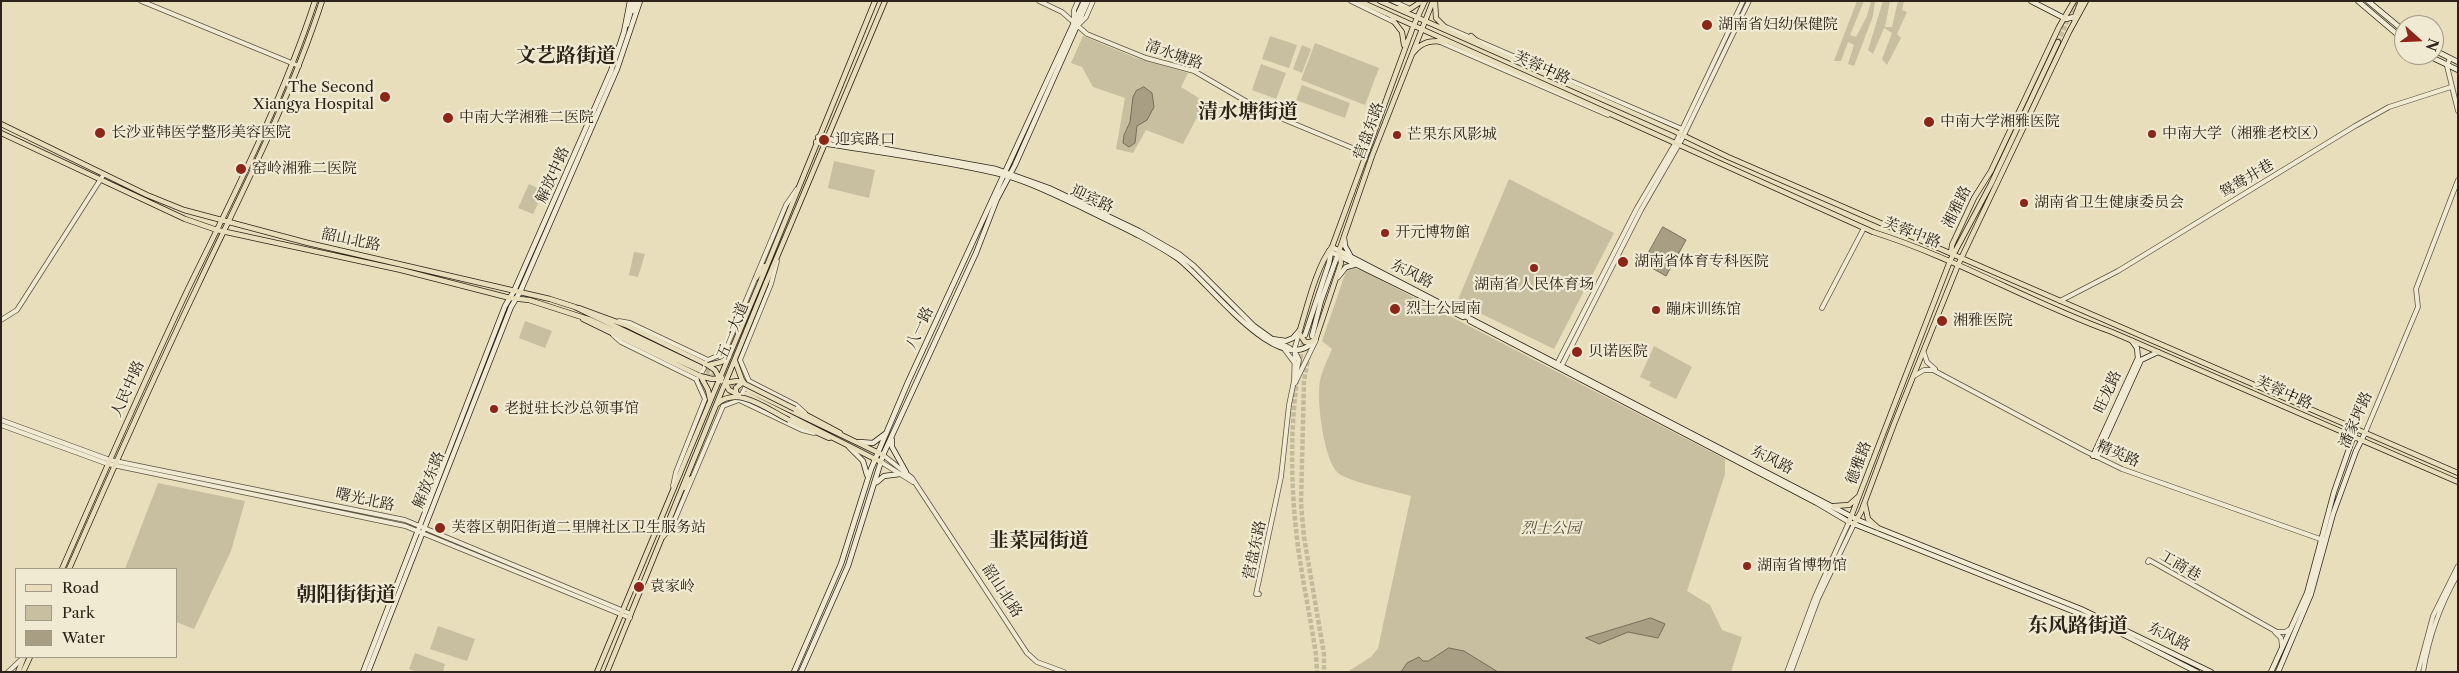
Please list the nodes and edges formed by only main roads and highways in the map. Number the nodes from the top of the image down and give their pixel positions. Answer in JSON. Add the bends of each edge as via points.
{"nodes":[{"id":1,"x":315,"y":1,"type":"edge"},
{"id":2,"x":322,"y":1,"type":"edge"},
{"id":3,"x":635,"y":1,"type":"edge"},
{"id":4,"x":874,"y":1,"type":"edge"},
{"id":5,"x":885,"y":1,"type":"edge"},
{"id":6,"x":1084,"y":1,"type":"edge"},
{"id":7,"x":1088,"y":1,"type":"edge"},
{"id":8,"x":1359,"y":1,"type":"edge"},
{"id":9,"x":1380,"y":1,"type":"edge"},
{"id":10,"x":1423,"y":1,"type":"edge"},
{"id":11,"x":1434,"y":1,"type":"edge"},
{"id":12,"x":2031,"y":1,"type":"edge"},
{"id":13,"x":2074,"y":1,"type":"edge"},
{"id":14,"x":2081,"y":1,"type":"edge"},
{"id":15,"x":2086,"y":1,"type":"edge"},
{"id":16,"x":2358,"y":1,"type":"edge"},
{"id":17,"x":2368,"y":1,"type":"edge"},
{"id":18,"x":1392,"y":4,"type":"edge"},
{"id":19,"x":2081,"y":12,"type":"junction"},
{"id":20,"x":1387,"y":15,"type":"junction"},
{"id":21,"x":2074,"y":18,"type":"junction"},
{"id":22,"x":1417,"y":19,"type":"junction"},
{"id":23,"x":2064,"y":19,"type":"junction"},
{"id":24,"x":1424,"y":22,"type":"junction"},
{"id":25,"x":2394,"y":23,"type":"edge"},
{"id":26,"x":1076,"y":24,"type":"junction"},
{"id":27,"x":1413,"y":27,"type":"junction"},
{"id":28,"x":1420,"y":30,"type":"junction"},
{"id":29,"x":627,"y":32,"type":"junction"},
{"id":30,"x":2069,"y":32,"type":"junction"},
{"id":31,"x":2394,"y":32,"type":"edge"},
{"id":32,"x":1470,"y":36,"type":"road end"},
{"id":33,"x":1458,"y":37,"type":"junction"},
{"id":34,"x":2058,"y":42,"type":"tunnel mouth"},
{"id":35,"x":1455,"y":44,"type":"junction"},
{"id":36,"x":1486,"y":50,"type":"junction"},
{"id":37,"x":1403,"y":54,"type":"junction"},
{"id":38,"x":2444,"y":55,"type":"edge"},
{"id":39,"x":1410,"y":58,"type":"junction"},
{"id":40,"x":2458,"y":62,"type":"edge"},
{"id":41,"x":2444,"y":64,"type":"edge"},
{"id":42,"x":2458,"y":70,"type":"edge"},
{"id":43,"x":1,"y":124,"type":"edge"},
{"id":44,"x":1668,"y":124,"type":"road end"},
{"id":45,"x":1674,"y":131,"type":"junction"},
{"id":46,"x":1,"y":133,"type":"edge"},
{"id":47,"x":817,"y":140,"type":"junction"},
{"id":48,"x":826,"y":141,"type":"junction"},
{"id":49,"x":1007,"y":174,"type":"junction"},
{"id":50,"x":221,"y":221,"type":"junction"},
{"id":51,"x":228,"y":223,"type":"junction"},
{"id":52,"x":217,"y":230,"type":"junction"},
{"id":53,"x":224,"y":231,"type":"junction"},
{"id":54,"x":1344,"y":237,"type":"junction"},
{"id":55,"x":1331,"y":250,"type":"junction"},
{"id":56,"x":1339,"y":254,"type":"junction"},
{"id":57,"x":1953,"y":254,"type":"junction"},
{"id":58,"x":1353,"y":258,"type":"junction"},
{"id":59,"x":1962,"y":258,"type":"junction"},
{"id":60,"x":1950,"y":261,"type":"junction"},
{"id":61,"x":1357,"y":265,"type":"junction"},
{"id":62,"x":1958,"y":265,"type":"junction"},
{"id":63,"x":1335,"y":283,"type":"junction"},
{"id":64,"x":514,"y":291,"type":"junction"},
{"id":65,"x":520,"y":292,"type":"junction"},
{"id":66,"x":510,"y":298,"type":"junction"},
{"id":67,"x":517,"y":298,"type":"junction"},
{"id":68,"x":575,"y":307,"type":"junction"},
{"id":69,"x":579,"y":317,"type":"junction"},
{"id":70,"x":1300,"y":332,"type":"junction"},
{"id":71,"x":1306,"y":335,"type":"tunnel mouth"},
{"id":72,"x":1314,"y":337,"type":"junction"},
{"id":73,"x":2131,"y":340,"type":"junction"},
{"id":74,"x":2160,"y":352,"type":"junction"},
{"id":75,"x":730,"y":356,"type":"junction"},
{"id":76,"x":738,"y":360,"type":"junction"},
{"id":77,"x":708,"y":364,"type":"junction"},
{"id":78,"x":700,"y":374,"type":"junction"},
{"id":79,"x":723,"y":382,"type":"junction"},
{"id":80,"x":745,"y":382,"type":"junction"},
{"id":81,"x":742,"y":395,"type":"junction"},
{"id":82,"x":709,"y":404,"type":"junction"},
{"id":83,"x":715,"y":407,"type":"junction"},
{"id":84,"x":2356,"y":429,"type":"junction"},
{"id":85,"x":888,"y":431,"type":"junction"},
{"id":86,"x":2365,"y":433,"type":"junction"},
{"id":87,"x":843,"y":435,"type":"junction"},
{"id":88,"x":892,"y":436,"type":"junction"},
{"id":89,"x":831,"y":438,"type":"junction"},
{"id":90,"x":2354,"y":438,"type":"junction"},
{"id":91,"x":2362,"y":441,"type":"junction"},
{"id":92,"x":858,"y":442,"type":"junction"},
{"id":93,"x":848,"y":446,"type":"junction"},
{"id":94,"x":878,"y":452,"type":"junction"},
{"id":95,"x":883,"y":455,"type":"junction"},
{"id":96,"x":875,"y":459,"type":"junction"},
{"id":97,"x":881,"y":462,"type":"junction"},
{"id":98,"x":906,"y":472,"type":"road end"},
{"id":99,"x":2458,"y":473,"type":"edge"},
{"id":100,"x":900,"y":474,"type":"road end"},
{"id":101,"x":867,"y":482,"type":"junction"},
{"id":102,"x":2458,"y":482,"type":"edge"},
{"id":103,"x":874,"y":485,"type":"junction"},
{"id":104,"x":1861,"y":491,"type":"junction"},
{"id":105,"x":1865,"y":502,"type":"junction"},
{"id":106,"x":1834,"y":506,"type":"junction"},
{"id":107,"x":1851,"y":516,"type":"junction"},
{"id":108,"x":1858,"y":520,"type":"junction"},
{"id":109,"x":1851,"y":523,"type":"junction"},
{"id":110,"x":1878,"y":528,"type":"junction"},
{"id":111,"x":421,"y":529,"type":"junction"},
{"id":112,"x":2323,"y":539,"type":"junction"},
{"id":113,"x":62,"y":568,"type":"edge"},
{"id":114,"x":69,"y":568,"type":"edge"},
{"id":115,"x":27,"y":658,"type":"edge"},
{"id":116,"x":18,"y":672,"type":"edge"},
{"id":117,"x":23,"y":672,"type":"edge"},
{"id":118,"x":363,"y":672,"type":"edge"},
{"id":119,"x":368,"y":672,"type":"edge"},
{"id":120,"x":598,"y":672,"type":"edge"},
{"id":121,"x":607,"y":672,"type":"edge"},
{"id":122,"x":794,"y":672,"type":"edge"},
{"id":123,"x":801,"y":672,"type":"edge"},
{"id":124,"x":2198,"y":672,"type":"edge"},
{"id":125,"x":2211,"y":672,"type":"edge"},
{"id":126,"x":2271,"y":672,"type":"edge"},
{"id":127,"x":2278,"y":672,"type":"edge"}],
"edges":[{"from":1,"to":50,"type":"main road","name":"人民中路","via":[[293,64]]},
{"from":2,"to":51,"type":"main road","name":"人民中路","via":[[299,66]]},
{"from":3,"to":29,"type":"main road","name":"解放中路"},
{"from":3,"to":29,"type":"main road","name":"解放中路"},
{"from":4,"to":47,"type":"main road","name":"五一大道"},
{"from":5,"to":48,"type":"main road","name":"五一大道"},
{"from":6,"to":26,"type":"main road","name":"八一路"},
{"from":7,"to":26,"type":"main road","name":"八一路"},
{"from":8,"to":20,"type":"main road","name":"芙蓉中路"},
{"from":9,"to":18,"type":"main road","name":"芙蓉中路"},
{"from":10,"to":18,"type":"main road","via":[[1410,9]]},
{"from":10,"to":22,"type":"main road","name":"营盘东路"},
{"from":11,"to":24,"type":"main road","name":"营盘东路"},
{"from":11,"to":33,"type":"main road","via":[[1441,25]]},
{"from":12,"to":23,"type":"main road"},
{"from":13,"to":23,"type":"main road","name":"湘雅路"},
{"from":14,"to":21,"type":"main road","name":"湘雅路"},
{"from":15,"to":19,"type":"main road","name":"湘雅路"},
{"from":16,"to":31,"type":"main road"},
{"from":17,"to":25,"type":"main road"},
{"from":18,"to":22,"type":"main road","name":"芙蓉中路"},
{"from":19,"to":21,"type":"main road"},
{"from":19,"to":30,"type":"main road","name":"湘雅路"},
{"from":20,"to":27,"type":"main road","name":"芙蓉中路"},
{"from":20,"to":37,"type":"main road","via":[[1404,39]]},
{"from":21,"to":23,"type":"main road"},
{"from":21,"to":30,"type":"main road","name":"湘雅路"},
{"from":22,"to":24,"type":"main road","name":"芙蓉中路"},
{"from":22,"to":27,"type":"main road","name":"营盘东路"},
{"from":23,"to":57,"type":"main road","name":"湘雅路","via":[[1991,171],[1971,204],[1952,245]]},
{"from":24,"to":28,"type":"main road","name":"营盘东路"},
{"from":24,"to":33,"type":"main road","name":"芙蓉中路"},
{"from":26,"to":49,"type":"main road","name":"八一路"},
{"from":27,"to":28,"type":"main road","name":"芙蓉中路"},
{"from":27,"to":37,"type":"main road","name":"营盘东路"},
{"from":28,"to":35,"type":"main road","name":"芙蓉中路"},
{"from":28,"to":39,"type":"main road","name":"营盘东路"},
{"from":29,"to":64,"type":"main road","name":"解放中路"},
{"from":29,"to":65,"type":"main road","name":"解放中路","via":[[617,69]]},
{"from":30,"to":59,"type":"main road","name":"湘雅路"},
{"from":32,"to":36,"type":"main road"},
{"from":33,"to":36,"type":"main road","name":"芙蓉中路"},
{"from":34,"to":57,"type":"main road","name":"湘雅路","via":[[1991,184]]},
{"from":35,"to":39,"type":"main road","via":[[1438,41],[1420,46]]},
{"from":35,"to":60,"type":"main road","name":"芙蓉中路","via":[[1864,228]]},
{"from":36,"to":45,"type":"main road","name":"芙蓉中路"},
{"from":37,"to":55,"type":"main road","name":"营盘东路"},
{"from":38,"to":40,"type":"main road"},
{"from":39,"to":54,"type":"main road","name":"营盘东路"},
{"from":41,"to":42,"type":"main road"},
{"from":43,"to":50,"type":"main road","name":"韶山北路","via":[[147,195]]},
{"from":44,"to":45,"type":"main road"},
{"from":45,"to":57,"type":"main road","name":"芙蓉中路"},
{"from":46,"to":52,"type":"main road","name":"韶山北路","via":[[185,219]]},
{"from":47,"to":48,"type":"main road","name":"迎宾路"},
{"from":47,"to":75,"type":"main road","name":"五一大道","bridge":true,"via":[[758,279]]},
{"from":48,"to":49,"type":"main road","name":"迎宾路"},
{"from":48,"to":76,"type":"main road","name":"五一大道","bridge":true,"via":[[766,283]]},
{"from":49,"to":70,"type":"main road","name":"迎宾路","via":[[1049,188],[1162,244],[1187,260],[1254,326],[1272,339],[1286,341]]},
{"from":49,"to":72,"type":"main road","name":"迎宾路","via":[[1160,247],[1185,264],[1257,334],[1285,350],[1307,348]]},
{"from":49,"to":85,"type":"main road","name":"八一路"},
{"from":49,"to":88,"type":"main road","name":"八一路","via":[[976,253]]},
{"from":50,"to":51,"type":"main road","name":"韶山北路"},
{"from":50,"to":52,"type":"main road","name":"人民中路"},
{"from":51,"to":53,"type":"main road","name":"人民中路"},
{"from":51,"to":64,"type":"main road","name":"韶山北路"},
{"from":52,"to":53,"type":"main road","name":"韶山北路"},
{"from":52,"to":113,"type":"main road","name":"人民中路"},
{"from":53,"to":66,"type":"main road","name":"韶山北路"},
{"from":53,"to":114,"type":"main road","name":"人民中路"},
{"from":54,"to":56,"type":"main road","name":"营盘东路"},
{"from":54,"to":58,"type":"main road","via":[[1346,249]]},
{"from":55,"to":56,"type":"main road","name":"东风路"},
{"from":55,"to":70,"type":"main road","name":"营盘东路"},
{"from":55,"to":71,"type":"main road","name":"营盘东路"},
{"from":56,"to":58,"type":"main road","name":"东风路"},
{"from":56,"to":61,"type":"main road","name":"东风路"},
{"from":56,"to":63,"type":"main road","name":"营盘东路"},
{"from":56,"to":72,"type":"main road","name":"营盘东路","via":[[1321,301]]},
{"from":57,"to":59,"type":"main road","name":"芙蓉中路"},
{"from":57,"to":60,"type":"main road","name":"湘雅路"},
{"from":58,"to":106,"type":"main road","name":"东风路"},
{"from":59,"to":62,"type":"main road","name":"湘雅路"},
{"from":59,"to":84,"type":"main road","name":"芙蓉中路"},
{"from":60,"to":62,"type":"main road","name":"芙蓉中路"},
{"from":60,"to":104,"type":"main road","name":"德雅路"},
{"from":61,"to":63,"type":"main road","via":[[1346,266]]},
{"from":61,"to":109,"type":"main road","name":"东风路","via":[[1470,320]]},
{"from":62,"to":73,"type":"main road","name":"芙蓉中路","via":[[2064,315]]},
{"from":62,"to":105,"type":"main road","name":"德雅路"},
{"from":63,"to":72,"type":"main road","name":"营盘东路"},
{"from":64,"to":65,"type":"main road","name":"韶山北路"},
{"from":64,"to":66,"type":"main road","name":"解放中路"},
{"from":65,"to":67,"type":"main road","name":"解放中路"},
{"from":65,"to":68,"type":"main road","name":"韶山北路"},
{"from":66,"to":67,"type":"main road","name":"韶山北路"},
{"from":66,"to":111,"type":"main road","name":"解放东路"},
{"from":67,"to":69,"type":"main road","name":"韶山北路"},
{"from":67,"to":111,"type":"main road","name":"解放东路"},
{"from":68,"to":77,"type":"main road","via":[[628,326]]},
{"from":68,"to":78,"type":"main road","name":"韶山北路"},
{"from":69,"to":78,"type":"main road"},
{"from":69,"to":78,"type":"main road","name":"韶山北路","via":[[625,334]]},
{"from":70,"to":72,"type":"main road","via":[[1302,340],[1307,342]]},
{"from":73,"to":74,"type":"main road","name":"芙蓉中路"},
{"from":73,"to":74,"type":"main road","name":"旺龙路","via":[[2137,348],[2138,358],[2095,455],[2142,360]]},
{"from":74,"to":90,"type":"main road","name":"芙蓉中路"},
{"from":75,"to":77,"type":"main road","bridge":true,"via":[[716,364]]},
{"from":75,"to":79,"type":"main road","name":"五一大道","bridge":true},
{"from":76,"to":79,"type":"main road","name":"五一大道","bridge":true},
{"from":76,"to":80,"type":"main road","bridge":true},
{"from":77,"to":78,"type":"main road","bridge":true,"via":[[710,373]]},
{"from":77,"to":79,"type":"main road","bridge":true},
{"from":78,"to":79,"type":"main road","bridge":true},
{"from":78,"to":82,"type":"main road","bridge":true,"via":[[710,392]]},
{"from":79,"to":80,"type":"main road","bridge":true},
{"from":79,"to":81,"type":"main road","bridge":true,"via":[[729,390]]},
{"from":79,"to":82,"type":"main road","name":"五一大道","bridge":true,"via":[[715,389]]},
{"from":79,"to":83,"type":"main road","bridge":true},
{"from":80,"to":81,"type":"main road","bridge":true,"via":[[736,388]]},
{"from":80,"to":87,"type":"main road","bridge":true},
{"from":81,"to":83,"type":"main road","bridge":true,"via":[[725,399]]},
{"from":81,"to":87,"type":"main road","name":"韶山北路"},
{"from":81,"to":89,"type":"main road","name":"韶山北路"},
{"from":81,"to":89,"type":"main road","bridge":true},
{"from":82,"to":120,"type":"main road","name":"五一大道"},
{"from":83,"to":121,"type":"main road","bridge":true},
{"from":84,"to":86,"type":"main road","name":"芙蓉中路"},
{"from":84,"to":90,"type":"main road","name":"潘家坪路"},
{"from":85,"to":92,"type":"main road","via":[[876,442]]},
{"from":85,"to":94,"type":"main road","name":"八一路"},
{"from":86,"to":91,"type":"main road","name":"潘家坪路"},
{"from":86,"to":99,"type":"main road","name":"芙蓉中路"},
{"from":87,"to":92,"type":"main road","name":"韶山北路"},
{"from":88,"to":95,"type":"main road","name":"八一路"},
{"from":88,"to":98,"type":"main road","via":[[892,447]]},
{"from":89,"to":93,"type":"main road","name":"韶山北路"},
{"from":90,"to":91,"type":"main road","name":"芙蓉中路"},
{"from":90,"to":112,"type":"main road","name":"潘家坪路","via":[[2334,492]]},
{"from":91,"to":102,"type":"main road","name":"芙蓉中路"},
{"from":91,"to":112,"type":"main road","name":"潘家坪路"},
{"from":92,"to":94,"type":"main road","name":"韶山北路"},
{"from":93,"to":96,"type":"main road","name":"韶山北路"},
{"from":93,"to":101,"type":"main road","via":[[863,461]]},
{"from":94,"to":95,"type":"main road","name":"韶山北路"},
{"from":94,"to":96,"type":"main road","name":"八一路"},
{"from":95,"to":97,"type":"main road","name":"八一路"},
{"from":96,"to":97,"type":"main road","name":"韶山北路"},
{"from":96,"to":101,"type":"main road","name":"八一路"},
{"from":97,"to":103,"type":"main road","name":"八一路"},
{"from":100,"to":103,"type":"main road","via":[[884,476]]},
{"from":101,"to":122,"type":"main road","name":"八一路","via":[[841,564]]},
{"from":103,"to":123,"type":"main road","name":"八一路","via":[[848,566]]},
{"from":104,"to":106,"type":"main road","via":[[1849,505]]},
{"from":104,"to":107,"type":"main road","name":"德雅路"},
{"from":105,"to":108,"type":"main road","name":"德雅路"},
{"from":105,"to":110,"type":"main road","via":[[1868,519]]},
{"from":106,"to":107,"type":"main road","name":"东风路"},
{"from":107,"to":108,"type":"main road","name":"东风路"},
{"from":107,"to":109,"type":"main road","name":"德雅路"},
{"from":108,"to":109,"type":"main road","name":"德雅路"},
{"from":108,"to":110,"type":"main road","name":"东风路"},
{"from":109,"to":124,"type":"main road","name":"东风路","via":[[2095,620]]},
{"from":110,"to":125,"type":"main road","name":"东风路","via":[[2081,609]]},
{"from":111,"to":118,"type":"main road","name":"解放东路"},
{"from":111,"to":119,"type":"main road","name":"解放东路"},
{"from":112,"to":126,"type":"main road","name":"潘家坪路","via":[[2308,593]]},
{"from":112,"to":127,"type":"main road","name":"潘家坪路","via":[[2311,594]]},
{"from":115,"to":116,"type":"main road"},
{"from":115,"to":117,"type":"main road"}]}
